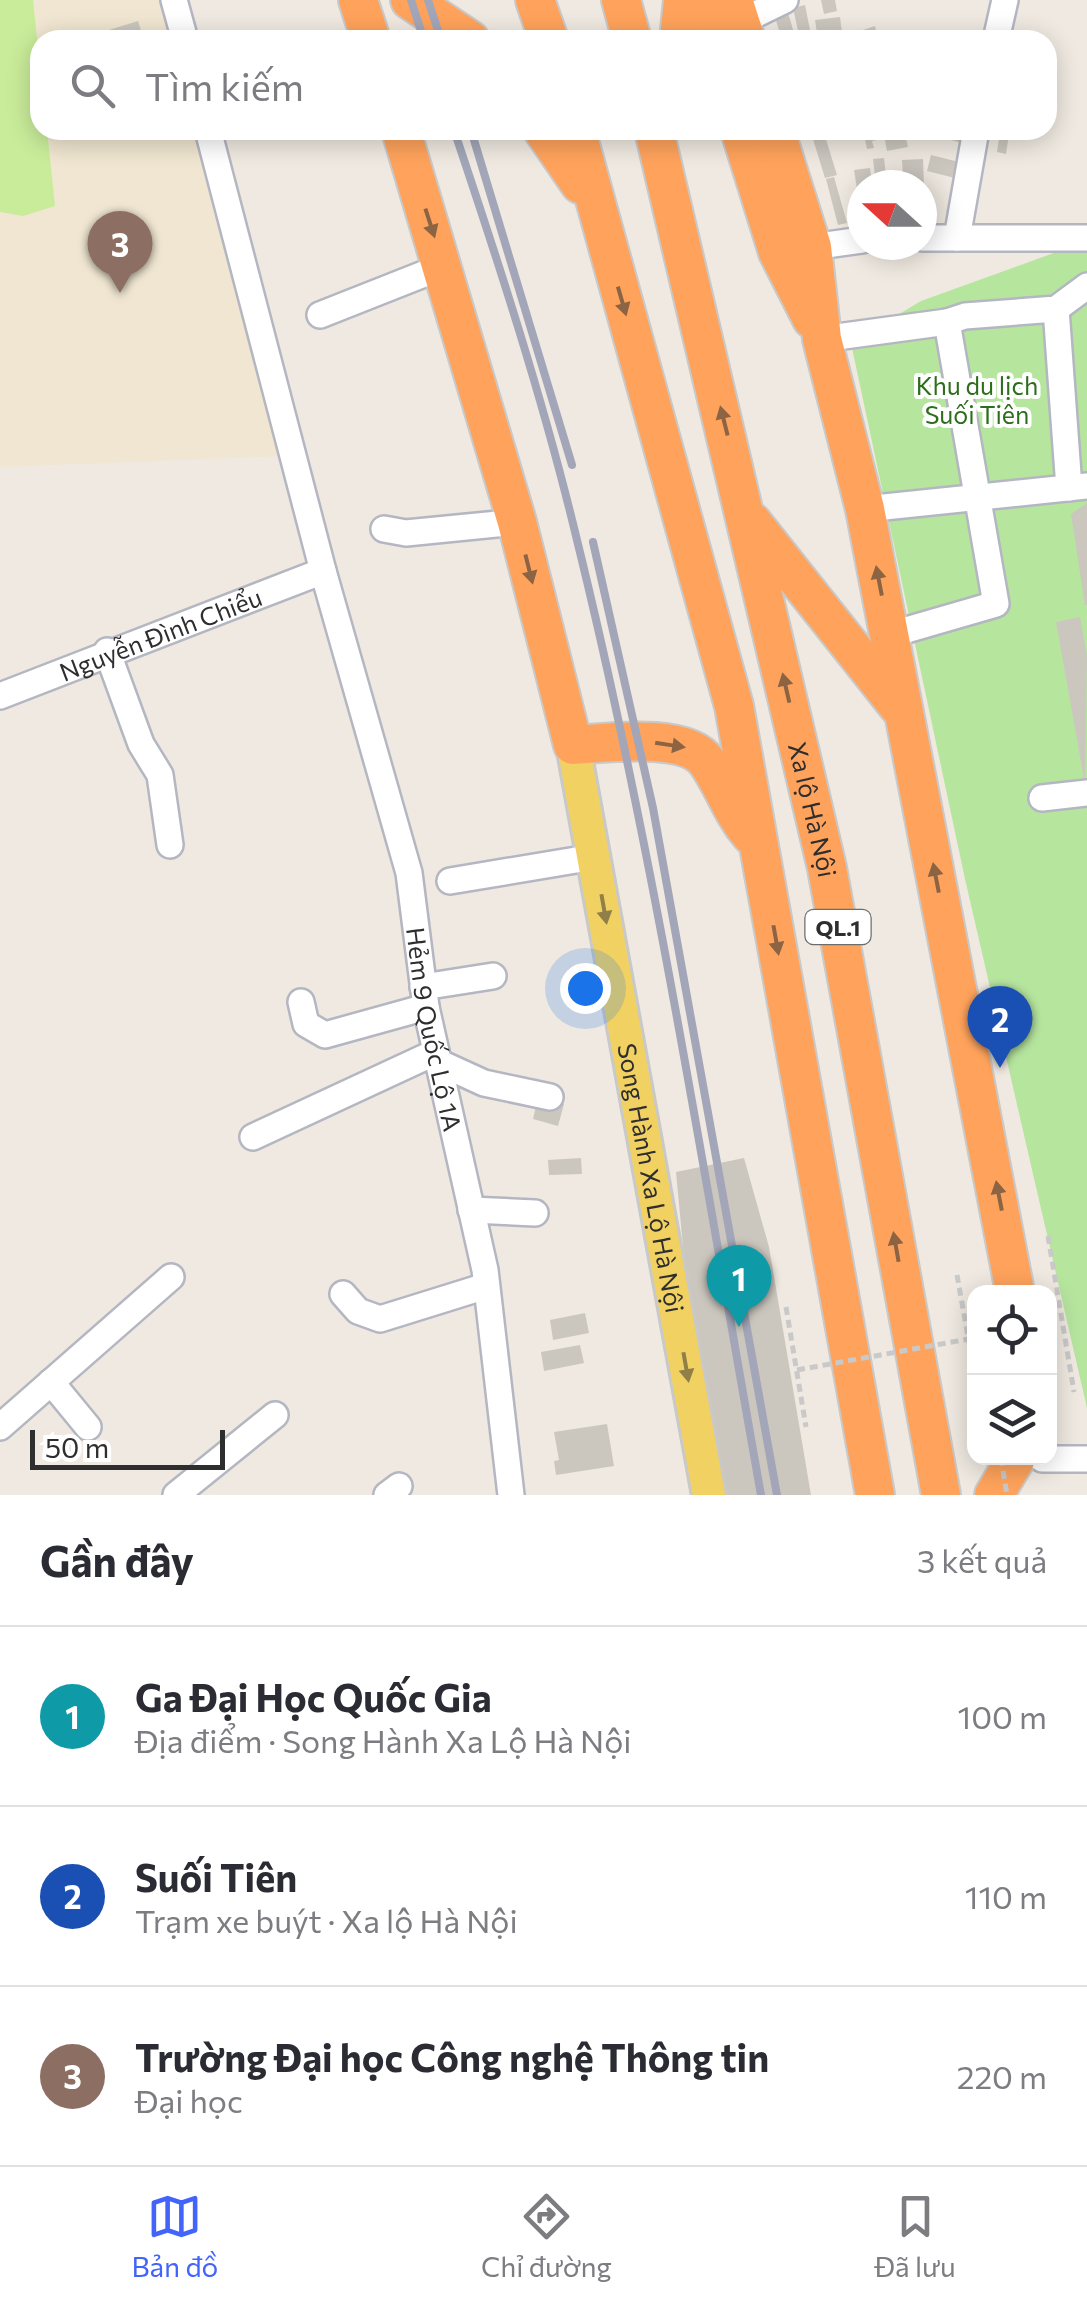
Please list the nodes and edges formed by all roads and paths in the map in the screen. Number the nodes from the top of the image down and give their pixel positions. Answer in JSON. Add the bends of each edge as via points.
{"nodes":[{"id":1,"x":174,"y":0,"type":"edge"},
{"id":2,"x":358,"y":0,"type":"edge"},
{"id":3,"x":410,"y":0,"type":"edge"},
{"id":4,"x":535,"y":0,"type":"edge"},
{"id":5,"x":621,"y":0,"type":"edge"},
{"id":6,"x":683,"y":0,"type":"edge"},
{"id":7,"x":699,"y":0,"type":"edge"},
{"id":8,"x":785,"y":0,"type":"edge"},
{"id":9,"x":1005,"y":0,"type":"edge"},
{"id":10,"x":182,"y":30,"type":"edge"},
{"id":11,"x":368,"y":30,"type":"edge"},
{"id":12,"x":455,"y":30,"type":"edge"},
{"id":13,"x":546,"y":30,"type":"edge"},
{"id":14,"x":629,"y":30,"type":"edge"},
{"id":15,"x":720,"y":30,"type":"edge"},
{"id":16,"x":998,"y":30,"type":"edge"},
{"id":17,"x":211,"y":140,"type":"edge"},
{"id":18,"x":403,"y":140,"type":"edge"},
{"id":19,"x":550,"y":140,"type":"edge"},
{"id":20,"x":579,"y":140,"type":"edge"},
{"id":21,"x":656,"y":140,"type":"edge"},
{"id":22,"x":669,"y":140,"type":"edge"},
{"id":23,"x":745,"y":140,"type":"edge"},
{"id":24,"x":777,"y":140,"type":"edge"},
{"id":25,"x":974,"y":140,"type":"edge"},
{"id":26,"x":665,"y":178,"type":"junction"},
{"id":27,"x":596,"y":207,"type":"junction"},
{"id":28,"x":937,"y":238,"type":"edge"},
{"id":29,"x":957,"y":238,"type":"junction"},
{"id":30,"x":1087,"y":238,"type":"edge"},
{"id":31,"x":847,"y":242,"type":"edge"},
{"id":32,"x":795,"y":249,"type":"junction"},
{"id":33,"x":444,"y":266,"type":"junction"},
{"id":34,"x":1087,"y":286,"type":"edge"},
{"id":35,"x":1056,"y":308,"type":"junction"},
{"id":36,"x":320,"y":315,"type":"dead end"},
{"id":37,"x":946,"y":322,"type":"junction"},
{"id":38,"x":822,"y":339,"type":"junction"},
{"id":39,"x":1078,"y":487,"type":"edge"},
{"id":40,"x":977,"y":497,"type":"junction"},
{"id":41,"x":865,"y":509,"type":"junction"},
{"id":42,"x":746,"y":516,"type":"junction"},
{"id":43,"x":517,"y":522,"type":"junction"},
{"id":44,"x":384,"y":529,"type":"dead end"},
{"id":45,"x":323,"y":571,"type":"junction"},
{"id":46,"x":889,"y":635,"type":"junction"},
{"id":47,"x":107,"y":652,"type":"junction"},
{"id":48,"x":0,"y":696,"type":"edge"},
{"id":49,"x":903,"y":712,"type":"junction"},
{"id":50,"x":573,"y":745,"type":"junction"},
{"id":51,"x":1087,"y":792,"type":"edge"},
{"id":52,"x":1042,"y":798,"type":"dead end"},
{"id":53,"x":759,"y":844,"type":"junction"},
{"id":54,"x":170,"y":845,"type":"dead end"},
{"id":55,"x":594,"y":857,"type":"junction"},
{"id":56,"x":450,"y":881,"type":"dead end"},
{"id":57,"x":493,"y":976,"type":"dead end"},
{"id":58,"x":424,"y":997,"type":"junction"},
{"id":59,"x":301,"y":1002,"type":"dead end"},
{"id":60,"x":437,"y":1058,"type":"junction"},
{"id":61,"x":550,"y":1097,"type":"dead end"},
{"id":62,"x":253,"y":1137,"type":"dead end"},
{"id":63,"x":471,"y":1210,"type":"junction"},
{"id":64,"x":535,"y":1213,"type":"dead end"},
{"id":65,"x":1048,"y":1236,"type":"dead end"},
{"id":66,"x":956,"y":1274,"type":"dead end"},
{"id":67,"x":171,"y":1277,"type":"dead end"},
{"id":68,"x":1014,"y":1285,"type":"edge"},
{"id":69,"x":486,"y":1286,"type":"junction"},
{"id":70,"x":343,"y":1294,"type":"dead end"},
{"id":71,"x":786,"y":1307,"type":"dead end"},
{"id":72,"x":1060,"y":1314,"type":"junction"},
{"id":73,"x":1057,"y":1315,"type":"edge"},
{"id":74,"x":967,"y":1329,"type":"edge"},
{"id":75,"x":967,"y":1339,"type":"edge"},
{"id":76,"x":797,"y":1370,"type":"junction"},
{"id":77,"x":51,"y":1382,"type":"junction"},
{"id":78,"x":1074,"y":1392,"type":"dead end"},
{"id":79,"x":276,"y":1415,"type":"dead end"},
{"id":80,"x":0,"y":1426,"type":"edge"},
{"id":81,"x":806,"y":1426,"type":"dead end"},
{"id":82,"x":88,"y":1427,"type":"dead end"},
{"id":83,"x":1057,"y":1458,"type":"edge"},
{"id":84,"x":1087,"y":1459,"type":"edge"},
{"id":85,"x":1002,"y":1465,"type":"edge"},
{"id":86,"x":1026,"y":1465,"type":"edge"},
{"id":87,"x":1031,"y":1465,"type":"edge"},
{"id":88,"x":176,"y":1495,"type":"edge"},
{"id":89,"x":510,"y":1495,"type":"edge"},
{"id":90,"x":708,"y":1495,"type":"edge"},
{"id":91,"x":875,"y":1495,"type":"edge"},
{"id":92,"x":941,"y":1495,"type":"edge"},
{"id":93,"x":994,"y":1495,"type":"edge"},
{"id":94,"x":1007,"y":1495,"type":"edge"},
{"id":95,"x":1024,"y":1495,"type":"edge"}],
"edges":[{"from":1,"to":10,"type":"street"},
{"from":2,"to":11,"type":"highway"},
{"from":3,"to":12,"type":"highway"},
{"from":4,"to":13,"type":"highway"},
{"from":5,"to":14,"type":"highway"},
{"from":6,"to":15,"type":"highway"},
{"from":7,"to":15,"type":"highway"},
{"from":8,"to":15,"type":"street"},
{"from":9,"to":16,"type":"street"},
{"from":17,"to":45,"type":"street","name":"Hẻm 9 Quốc Lộ 1A"},
{"from":18,"to":33,"type":"highway","one_way":true},
{"from":19,"to":27,"type":"highway"},
{"from":20,"to":27,"type":"highway","number":"QL.1"},
{"from":21,"to":26,"type":"highway","name":"Xa lộ Hà Nội","number":"QL.1"},
{"from":22,"to":26,"type":"highway"},
{"from":23,"to":32,"type":"highway"},
{"from":24,"to":32,"type":"highway"},
{"from":25,"to":29,"type":"street"},
{"from":42,"to":26,"type":"highway","name":"Xa lộ Hà Nội","number":"QL.1","one_way":true},
{"from":27,"to":53,"type":"highway","number":"QL.1","one_way":true,"via":[[734,706]]},
{"from":28,"to":29,"type":"street"},
{"from":29,"to":30,"type":"street"},
{"from":31,"to":32,"type":"street"},
{"from":32,"to":38,"type":"highway"},
{"from":33,"to":36,"type":"street"},
{"from":33,"to":43,"type":"highway"},
{"from":34,"to":35,"type":"street"},
{"from":35,"to":37,"type":"street"},
{"from":35,"to":39,"type":"street"},
{"from":37,"to":38,"type":"street"},
{"from":37,"to":40,"type":"street"},
{"from":38,"to":41,"type":"highway"},
{"from":39,"to":40,"type":"street"},
{"from":40,"to":41,"type":"street"},
{"from":40,"to":46,"type":"street","via":[[996,604]]},
{"from":46,"to":41,"type":"highway","one_way":true},
{"from":42,"to":49,"type":"highway"},
{"from":92,"to":42,"type":"highway","name":"Xa lộ Hà Nội","number":"QL.1","one_way":true,"via":[[828,868]]},
{"from":43,"to":44,"type":"street","via":[[394,534]]},
{"from":43,"to":50,"type":"highway","one_way":true},
{"from":45,"to":47,"type":"street","name":"Nguyễn Đình Chiểu"},
{"from":45,"to":58,"type":"street","name":"Hẻm 9 Quốc Lộ 1A","via":[[409,873]]},
{"from":46,"to":49,"type":"highway"},
{"from":47,"to":48,"type":"street","name":"Nguyễn Đình Chiểu"},
{"from":47,"to":54,"type":"street","via":[[141,744],[160,775]]},
{"from":68,"to":49,"type":"highway","one_way":true},
{"from":50,"to":53,"type":"highway","number":"QL.1","one_way":true,"via":[[641,741],[692,748]]},
{"from":50,"to":55,"type":"main road","name":"Song Hành Xa Lộ Hà Nội"},
{"from":51,"to":52,"type":"street"},
{"from":53,"to":91,"type":"highway","number":"QL.1","one_way":true},
{"from":55,"to":56,"type":"street"},
{"from":55,"to":90,"type":"main road","name":"Song Hành Xa Lộ Hà Nội","one_way":true},
{"from":57,"to":58,"type":"street"},
{"from":58,"to":59,"type":"street","via":[[325,1035],[306,1024]]},
{"from":58,"to":60,"type":"street","name":"Hẻm 9 Quốc Lộ 1A"},
{"from":60,"to":61,"type":"street","via":[[484,1083]]},
{"from":60,"to":62,"type":"street"},
{"from":60,"to":63,"type":"street","name":"Hẻm 9 Quốc Lộ 1A"},
{"from":63,"to":64,"type":"street"},
{"from":63,"to":69,"type":"street","name":"Hẻm 9 Quốc Lộ 1A"},
{"from":65,"to":72,"type":"path"},
{"from":66,"to":74,"type":"path"},
{"from":67,"to":77,"type":"street"},
{"from":69,"to":70,"type":"street","via":[[380,1319],[358,1311]]},
{"from":69,"to":89,"type":"street","name":"Hẻm 9 Quốc Lộ 1A"},
{"from":71,"to":76,"type":"path"},
{"from":72,"to":73,"type":"path"},
{"from":72,"to":78,"type":"path"},
{"from":75,"to":76,"type":"path","bridge":true},
{"from":76,"to":81,"type":"path"},
{"from":77,"to":80,"type":"street"},
{"from":77,"to":82,"type":"street"},
{"from":79,"to":88,"type":"street"},
{"from":83,"to":84,"type":"street"},
{"from":85,"to":94,"type":"path","bridge":true},
{"from":86,"to":93,"type":"highway"},
{"from":87,"to":95,"type":"highway"}]}
